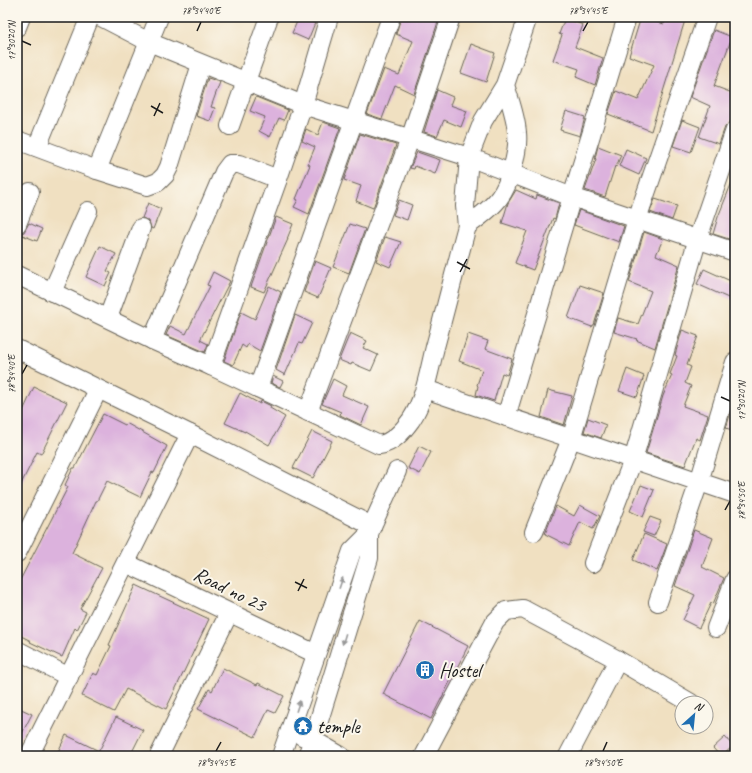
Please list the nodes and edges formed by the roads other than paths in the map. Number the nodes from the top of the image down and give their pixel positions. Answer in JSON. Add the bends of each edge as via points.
{"nodes":[{"id":1,"x":21,"y":17,"type":"edge"},
{"id":2,"x":90,"y":17,"type":"edge"},
{"id":3,"x":101,"y":17,"type":"edge"},
{"id":4,"x":159,"y":17,"type":"edge"},
{"id":5,"x":269,"y":17,"type":"edge"},
{"id":6,"x":330,"y":17,"type":"edge"},
{"id":7,"x":391,"y":17,"type":"edge"},
{"id":8,"x":451,"y":17,"type":"edge"},
{"id":9,"x":528,"y":17,"type":"edge"},
{"id":10,"x":628,"y":17,"type":"edge"},
{"id":11,"x":707,"y":17,"type":"edge"},
{"id":12,"x":17,"y":27,"type":"edge"},
{"id":13,"x":149,"y":42,"type":"junction"},
{"id":14,"x":201,"y":64,"type":"junction"},
{"id":15,"x":246,"y":82,"type":"junction"},
{"id":16,"x":505,"y":86,"type":"junction"},
{"id":17,"x":303,"y":105,"type":"junction"},
{"id":18,"x":355,"y":121,"type":"junction"},
{"id":19,"x":230,"y":126,"type":"dead end"},
{"id":20,"x":735,"y":130,"type":"edge"},
{"id":21,"x":410,"y":139,"type":"junction"},
{"id":22,"x":17,"y":140,"type":"edge"},
{"id":23,"x":37,"y":147,"type":"junction"},
{"id":24,"x":469,"y":157,"type":"junction"},
{"id":25,"x":97,"y":170,"type":"junction"},
{"id":26,"x":511,"y":174,"type":"junction"},
{"id":27,"x":278,"y":179,"type":"junction"},
{"id":28,"x":30,"y":192,"type":"dead end"},
{"id":29,"x":572,"y":197,"type":"junction"},
{"id":30,"x":88,"y":211,"type":"dead end"},
{"id":31,"x":637,"y":219,"type":"junction"},
{"id":32,"x":17,"y":224,"type":"edge"},
{"id":33,"x":467,"y":226,"type":"junction"},
{"id":34,"x":141,"y":228,"type":"dead end"},
{"id":35,"x":698,"y":238,"type":"junction"},
{"id":36,"x":735,"y":252,"type":"edge"},
{"id":37,"x":17,"y":275,"type":"edge"},
{"id":38,"x":52,"y":292,"type":"junction"},
{"id":39,"x":108,"y":318,"type":"junction"},
{"id":40,"x":152,"y":340,"type":"junction"},
{"id":41,"x":17,"y":349,"type":"edge"},
{"id":42,"x":735,"y":362,"type":"edge"},
{"id":43,"x":211,"y":366,"type":"junction"},
{"id":44,"x":258,"y":388,"type":"junction"},
{"id":45,"x":425,"y":389,"type":"junction"},
{"id":46,"x":98,"y":390,"type":"junction"},
{"id":47,"x":308,"y":412,"type":"junction"},
{"id":48,"x":506,"y":417,"type":"junction"},
{"id":49,"x":190,"y":434,"type":"junction"},
{"id":50,"x":571,"y":439,"type":"junction"},
{"id":51,"x":632,"y":460,"type":"junction"},
{"id":52,"x":397,"y":471,"type":"dead end"},
{"id":53,"x":699,"y":482,"type":"junction"},
{"id":54,"x":735,"y":494,"type":"edge"},
{"id":55,"x":370,"y":530,"type":"junction"},
{"id":56,"x":534,"y":532,"type":"dead end"},
{"id":57,"x":17,"y":553,"type":"edge"},
{"id":58,"x":593,"y":562,"type":"dead end"},
{"id":59,"x":126,"y":563,"type":"junction"},
{"id":60,"x":735,"y":579,"type":"edge"},
{"id":61,"x":658,"y":602,"type":"dead end"},
{"id":62,"x":230,"y":613,"type":"junction"},
{"id":63,"x":716,"y":628,"type":"dead end"},
{"id":64,"x":17,"y":650,"type":"edge"},
{"id":65,"x":316,"y":654,"type":"junction"},
{"id":66,"x":618,"y":660,"type":"junction"},
{"id":67,"x":69,"y":677,"type":"junction"},
{"id":68,"x":677,"y":695,"type":"edge"},
{"id":69,"x":290,"y":731,"type":"junction"},
{"id":70,"x":310,"y":748,"type":"edge"},
{"id":71,"x":29,"y":756,"type":"edge"},
{"id":72,"x":158,"y":756,"type":"edge"},
{"id":73,"x":281,"y":756,"type":"edge"},
{"id":74,"x":341,"y":756,"type":"edge"},
{"id":75,"x":424,"y":756,"type":"edge"},
{"id":76,"x":568,"y":756,"type":"edge"}],
"edges":[{"from":1,"to":12,"type":"street"},
{"from":2,"to":23,"type":"street"},
{"from":3,"to":13,"type":"street"},
{"from":4,"to":13,"type":"street"},
{"from":5,"to":15,"type":"street"},
{"from":6,"to":17,"type":"street"},
{"from":7,"to":18,"type":"street"},
{"from":8,"to":21,"type":"street"},
{"from":9,"to":16,"type":"street"},
{"from":10,"to":29,"type":"street"},
{"from":11,"to":31,"type":"street"},
{"from":13,"to":14,"type":"street"},
{"from":13,"to":25,"type":"street"},
{"from":14,"to":15,"type":"street"},
{"from":14,"to":25,"type":"street","via":[[165,175],[158,182],[147,186]]},
{"from":15,"to":17,"type":"street"},
{"from":15,"to":19,"type":"street"},
{"from":16,"to":24,"type":"street","via":[[484,121]]},
{"from":16,"to":26,"type":"street","via":[[517,135]]},
{"from":17,"to":18,"type":"street"},
{"from":17,"to":27,"type":"street"},
{"from":18,"to":21,"type":"street"},
{"from":18,"to":44,"type":"street"},
{"from":20,"to":35,"type":"street"},
{"from":21,"to":24,"type":"street"},
{"from":21,"to":47,"type":"street"},
{"from":22,"to":23,"type":"street"},
{"from":23,"to":25,"type":"street"},
{"from":24,"to":26,"type":"street"},
{"from":24,"to":33,"type":"street","via":[[465,206]]},
{"from":26,"to":29,"type":"street"},
{"from":26,"to":33,"type":"street","via":[[500,197]]},
{"from":27,"to":40,"type":"street","via":[[239,164],[230,164],[224,172]]},
{"from":27,"to":43,"type":"street"},
{"from":28,"to":32,"type":"street"},
{"from":29,"to":31,"type":"street"},
{"from":29,"to":48,"type":"street"},
{"from":30,"to":38,"type":"street"},
{"from":31,"to":35,"type":"street"},
{"from":31,"to":50,"type":"street"},
{"from":33,"to":45,"type":"street"},
{"from":34,"to":39,"type":"street"},
{"from":35,"to":36,"type":"street"},
{"from":35,"to":51,"type":"street"},
{"from":37,"to":38,"type":"street"},
{"from":38,"to":39,"type":"street"},
{"from":39,"to":40,"type":"street"},
{"from":40,"to":43,"type":"street"},
{"from":41,"to":46,"type":"street"},
{"from":42,"to":53,"type":"street"},
{"from":43,"to":44,"type":"street"},
{"from":44,"to":47,"type":"street"},
{"from":45,"to":47,"type":"street","via":[[412,419],[403,431],[386,444],[379,445]]},
{"from":45,"to":48,"type":"street"},
{"from":46,"to":49,"type":"street"},
{"from":46,"to":57,"type":"street"},
{"from":48,"to":50,"type":"street"},
{"from":49,"to":55,"type":"street"},
{"from":49,"to":59,"type":"street"},
{"from":50,"to":51,"type":"street"},
{"from":50,"to":56,"type":"street"},
{"from":51,"to":53,"type":"street"},
{"from":51,"to":58,"type":"street"},
{"from":52,"to":55,"type":"street"},
{"from":53,"to":54,"type":"street"},
{"from":53,"to":61,"type":"street"},
{"from":65,"to":55,"type":"street","one_way":true,"via":[[352,551]]},
{"from":55,"to":70,"type":"street","one_way":true,"via":[[369,558]]},
{"from":59,"to":62,"type":"street","name":"Road no 23"},
{"from":59,"to":67,"type":"street"},
{"from":60,"to":63,"type":"street"},
{"from":62,"to":65,"type":"street","name":"Road no 23"},
{"from":62,"to":72,"type":"street"},
{"from":64,"to":67,"type":"street"},
{"from":69,"to":65,"type":"street","one_way":true},
{"from":66,"to":68,"type":"street"},
{"from":66,"to":75,"type":"street","via":[[523,609],[506,611],[495,622]]},
{"from":66,"to":76,"type":"street"},
{"from":67,"to":71,"type":"street"},
{"from":69,"to":70,"type":"street"},
{"from":69,"to":73,"type":"street"},
{"from":70,"to":74,"type":"street"}]}
